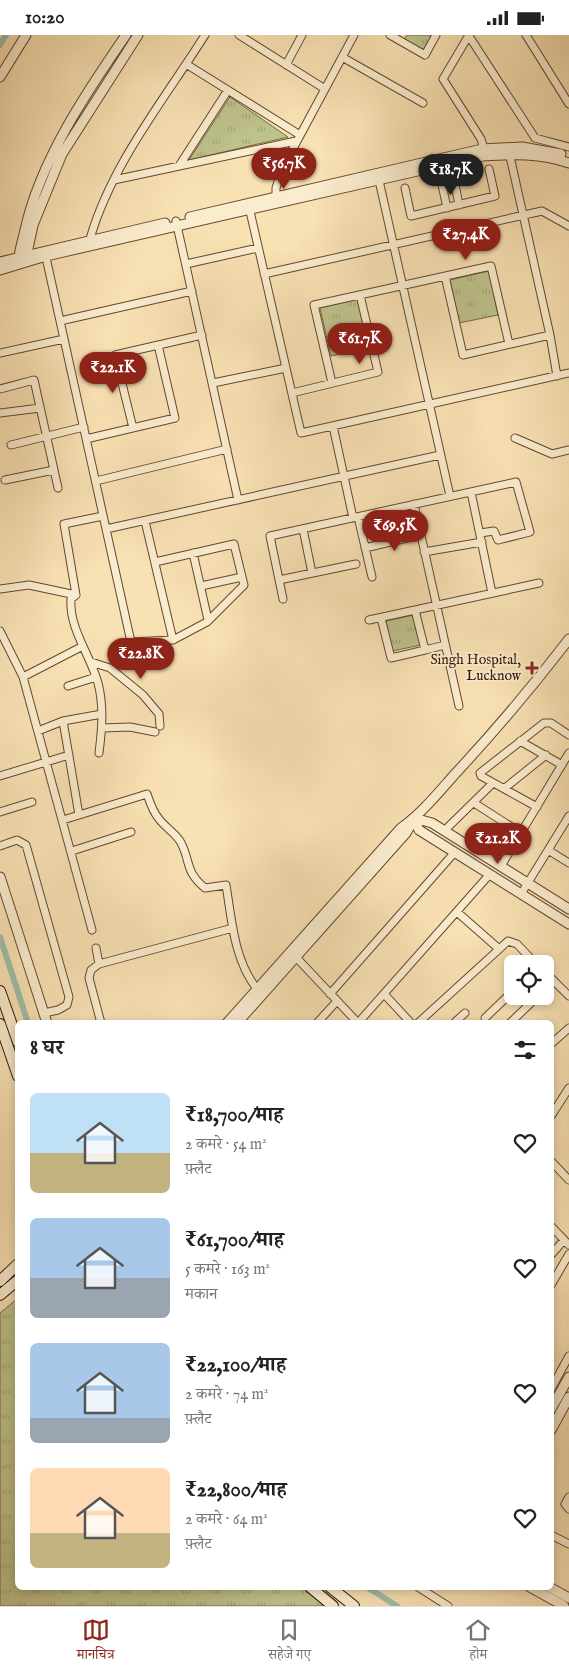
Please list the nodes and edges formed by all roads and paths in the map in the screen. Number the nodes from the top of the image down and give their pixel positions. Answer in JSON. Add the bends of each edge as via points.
{"nodes":[{"id":1,"x":26,"y":35,"type":"edge"},
{"id":2,"x":126,"y":35,"type":"edge"},
{"id":3,"x":138,"y":35,"type":"edge"},
{"id":4,"x":205,"y":35,"type":"edge"},
{"id":5,"x":238,"y":35,"type":"edge"},
{"id":6,"x":302,"y":35,"type":"edge"},
{"id":7,"x":354,"y":35,"type":"edge"},
{"id":8,"x":390,"y":35,"type":"edge"},
{"id":9,"x":436,"y":35,"type":"edge"},
{"id":10,"x":469,"y":35,"type":"edge"},
{"id":11,"x":526,"y":35,"type":"edge"},
{"id":12,"x":402,"y":38,"type":"edge"},
{"id":13,"x":342,"y":57,"type":"junction"},
{"id":14,"x":186,"y":64,"type":"junction"},
{"id":15,"x":286,"y":65,"type":"junction"},
{"id":16,"x":0,"y":77,"type":"edge"},
{"id":17,"x":104,"y":77,"type":"junction"},
{"id":18,"x":325,"y":89,"type":"junction"},
{"id":19,"x":228,"y":90,"type":"junction"},
{"id":20,"x":423,"y":103,"type":"dead end"},
{"id":21,"x":569,"y":104,"type":"edge"},
{"id":22,"x":298,"y":138,"type":"junction"},
{"id":23,"x":569,"y":147,"type":"edge"},
{"id":24,"x":484,"y":149,"type":"junction"},
{"id":25,"x":509,"y":151,"type":"junction"},
{"id":26,"x":569,"y":157,"type":"edge"},
{"id":27,"x":451,"y":163,"type":"junction"},
{"id":28,"x":569,"y":163,"type":"edge"},
{"id":29,"x":179,"y":166,"type":"junction"},
{"id":30,"x":438,"y":166,"type":"junction"},
{"id":31,"x":490,"y":169,"type":"dead end"},
{"id":32,"x":378,"y":177,"type":"junction"},
{"id":33,"x":114,"y":180,"type":"junction"},
{"id":34,"x":405,"y":188,"type":"dead end"},
{"id":35,"x":276,"y":197,"type":"junction"},
{"id":36,"x":459,"y":205,"type":"junction"},
{"id":37,"x":249,"y":207,"type":"junction"},
{"id":38,"x":447,"y":208,"type":"junction"},
{"id":39,"x":523,"y":215,"type":"junction"},
{"id":40,"x":177,"y":223,"type":"junction"},
{"id":41,"x":569,"y":226,"type":"edge"},
{"id":42,"x":90,"y":239,"type":"junction"},
{"id":43,"x":393,"y":245,"type":"junction"},
{"id":44,"x":258,"y":248,"type":"junction"},
{"id":45,"x":45,"y":253,"type":"junction"},
{"id":46,"x":23,"y":259,"type":"junction"},
{"id":47,"x":0,"y":262,"type":"edge"},
{"id":48,"x":186,"y":265,"type":"junction"},
{"id":49,"x":0,"y":270,"type":"edge"},
{"id":50,"x":264,"y":274,"type":"junction"},
{"id":51,"x":445,"y":276,"type":"junction"},
{"id":52,"x":402,"y":286,"type":"junction"},
{"id":53,"x":192,"y":291,"type":"junction"},
{"id":54,"x":360,"y":295,"type":"junction"},
{"id":55,"x":60,"y":321,"type":"junction"},
{"id":56,"x":202,"y":335,"type":"junction"},
{"id":57,"x":550,"y":335,"type":"junction"},
{"id":58,"x":64,"y":339,"type":"junction"},
{"id":59,"x":158,"y":345,"type":"junction"},
{"id":60,"x":509,"y":345,"type":"junction"},
{"id":61,"x":0,"y":353,"type":"edge"},
{"id":62,"x":286,"y":368,"type":"junction"},
{"id":63,"x":569,"y":374,"type":"edge"},
{"id":64,"x":557,"y":376,"type":"junction"},
{"id":65,"x":213,"y":383,"type":"junction"},
{"id":66,"x":332,"y":383,"type":"junction"},
{"id":67,"x":0,"y":389,"type":"edge"},
{"id":68,"x":292,"y":393,"type":"junction"},
{"id":69,"x":429,"y":405,"type":"junction"},
{"id":70,"x":40,"y":407,"type":"junction"},
{"id":71,"x":0,"y":413,"type":"edge"},
{"id":72,"x":333,"y":425,"type":"junction"},
{"id":73,"x":84,"y":427,"type":"junction"},
{"id":74,"x":133,"y":428,"type":"junction"},
{"id":75,"x":47,"y":436,"type":"junction"},
{"id":76,"x":86,"y":439,"type":"junction"},
{"id":77,"x":515,"y":439,"type":"dead end"},
{"id":78,"x":11,"y":445,"type":"dead end"},
{"id":79,"x":227,"y":449,"type":"junction"},
{"id":80,"x":569,"y":450,"type":"edge"},
{"id":81,"x":440,"y":455,"type":"junction"},
{"id":82,"x":54,"y":470,"type":"junction"},
{"id":83,"x":344,"y":476,"type":"junction"},
{"id":84,"x":4,"y":480,"type":"dead end"},
{"id":85,"x":96,"y":481,"type":"junction"},
{"id":86,"x":58,"y":488,"type":"dead end"},
{"id":87,"x":471,"y":491,"type":"junction"},
{"id":88,"x":450,"y":496,"type":"junction"},
{"id":89,"x":238,"y":499,"type":"junction"},
{"id":90,"x":414,"y":504,"type":"junction"},
{"id":91,"x":104,"y":516,"type":"junction"},
{"id":92,"x":356,"y":517,"type":"junction"},
{"id":93,"x":145,"y":521,"type":"junction"},
{"id":94,"x":106,"y":529,"type":"junction"},
{"id":95,"x":302,"y":529,"type":"junction"},
{"id":96,"x":480,"y":533,"type":"junction"},
{"id":97,"x":420,"y":535,"type":"junction"},
{"id":98,"x":482,"y":542,"type":"junction"},
{"id":99,"x":365,"y":548,"type":"junction"},
{"id":100,"x":424,"y":552,"type":"junction"},
{"id":101,"x":193,"y":553,"type":"junction"},
{"id":102,"x":155,"y":562,"type":"junction"},
{"id":103,"x":356,"y":564,"type":"dead end"},
{"id":104,"x":312,"y":573,"type":"junction"},
{"id":105,"x":242,"y":577,"type":"junction"},
{"id":106,"x":372,"y":577,"type":"dead end"},
{"id":107,"x":280,"y":580,"type":"junction"},
{"id":108,"x":539,"y":583,"type":"dead end"},
{"id":109,"x":201,"y":586,"type":"junction"},
{"id":110,"x":0,"y":589,"type":"edge"},
{"id":111,"x":492,"y":593,"type":"junction"},
{"id":112,"x":76,"y":595,"type":"junction"},
{"id":113,"x":283,"y":599,"type":"dead end"},
{"id":114,"x":436,"y":605,"type":"junction"},
{"id":115,"x":414,"y":610,"type":"junction"},
{"id":116,"x":381,"y":618,"type":"junction"},
{"id":117,"x":208,"y":620,"type":"junction"},
{"id":118,"x":369,"y":620,"type":"dead end"},
{"id":119,"x":0,"y":631,"type":"edge"},
{"id":120,"x":569,"y":639,"type":"edge"},
{"id":121,"x":172,"y":640,"type":"junction"},
{"id":122,"x":83,"y":645,"type":"junction"},
{"id":123,"x":445,"y":645,"type":"junction"},
{"id":124,"x":425,"y":650,"type":"junction"},
{"id":125,"x":91,"y":662,"type":"junction"},
{"id":126,"x":23,"y":677,"type":"junction"},
{"id":127,"x":96,"y":677,"type":"junction"},
{"id":128,"x":68,"y":686,"type":"dead end"},
{"id":129,"x":459,"y":706,"type":"dead end"},
{"id":130,"x":102,"y":714,"type":"junction"},
{"id":131,"x":63,"y":721,"type":"junction"},
{"id":132,"x":102,"y":728,"type":"junction"},
{"id":133,"x":38,"y":731,"type":"junction"},
{"id":134,"x":569,"y":735,"type":"edge"},
{"id":135,"x":520,"y":741,"type":"junction"},
{"id":136,"x":99,"y":753,"type":"dead end"},
{"id":137,"x":569,"y":753,"type":"edge"},
{"id":138,"x":69,"y":755,"type":"junction"},
{"id":139,"x":546,"y":755,"type":"junction"},
{"id":140,"x":47,"y":762,"type":"junction"},
{"id":141,"x":565,"y":764,"type":"edge"},
{"id":142,"x":0,"y":776,"type":"edge"},
{"id":143,"x":494,"y":783,"type":"junction"},
{"id":144,"x":505,"y":788,"type":"junction"},
{"id":145,"x":32,"y":802,"type":"dead end"},
{"id":146,"x":474,"y":803,"type":"junction"},
{"id":147,"x":536,"y":807,"type":"junction"},
{"id":148,"x":0,"y":813,"type":"edge"},
{"id":149,"x":79,"y":815,"type":"junction"},
{"id":150,"x":569,"y":816,"type":"edge"},
{"id":151,"x":414,"y":818,"type":"junction"},
{"id":152,"x":63,"y":820,"type":"junction"},
{"id":153,"x":444,"y":831,"type":"junction"},
{"id":154,"x":131,"y":832,"type":"dead end"},
{"id":155,"x":521,"y":833,"type":"junction"},
{"id":156,"x":0,"y":846,"type":"edge"},
{"id":157,"x":548,"y":850,"type":"junction"},
{"id":158,"x":72,"y":851,"type":"junction"},
{"id":159,"x":455,"y":853,"type":"junction"},
{"id":160,"x":569,"y":863,"type":"edge"},
{"id":161,"x":501,"y":866,"type":"junction"},
{"id":162,"x":490,"y":874,"type":"junction"},
{"id":163,"x":0,"y":877,"type":"edge"},
{"id":164,"x":528,"y":883,"type":"junction"},
{"id":165,"x":521,"y":894,"type":"junction"},
{"id":166,"x":569,"y":909,"type":"edge"},
{"id":167,"x":457,"y":912,"type":"junction"},
{"id":168,"x":569,"y":924,"type":"edge"},
{"id":169,"x":233,"y":927,"type":"junction"},
{"id":170,"x":92,"y":929,"type":"dead end"},
{"id":171,"x":96,"y":948,"type":"dead end"},
{"id":172,"x":498,"y":948,"type":"junction"},
{"id":173,"x":293,"y":954,"type":"junction"},
{"id":174,"x":527,"y":955,"type":"edge"},
{"id":175,"x":100,"y":964,"type":"junction"},
{"id":176,"x":554,"y":981,"type":"edge"},
{"id":177,"x":257,"y":989,"type":"junction"},
{"id":178,"x":0,"y":991,"type":"edge"},
{"id":179,"x":330,"y":994,"type":"junction"},
{"id":180,"x":385,"y":995,"type":"junction"},
{"id":181,"x":569,"y":996,"type":"edge"},
{"id":182,"x":504,"y":999,"type":"edge"},
{"id":183,"x":337,"y":1001,"type":"junction"},
{"id":184,"x":529,"y":1005,"type":"edge"},
{"id":185,"x":464,"y":1013,"type":"dead end"},
{"id":186,"x":45,"y":1018,"type":"edge"},
{"id":187,"x":484,"y":1018,"type":"dead end"},
{"id":188,"x":100,"y":1020,"type":"edge"},
{"id":189,"x":234,"y":1020,"type":"edge"},
{"id":190,"x":234,"y":1020,"type":"edge"},
{"id":191,"x":320,"y":1020,"type":"edge"},
{"id":192,"x":355,"y":1020,"type":"edge"},
{"id":193,"x":361,"y":1020,"type":"edge"},
{"id":194,"x":408,"y":1020,"type":"edge"},
{"id":195,"x":421,"y":1020,"type":"edge"},
{"id":196,"x":457,"y":1020,"type":"edge"},
{"id":197,"x":513,"y":1020,"type":"edge"},
{"id":198,"x":0,"y":1024,"type":"edge"},
{"id":199,"x":569,"y":1028,"type":"edge"},
{"id":200,"x":15,"y":1034,"type":"edge"},
{"id":201,"x":554,"y":1041,"type":"edge"},
{"id":202,"x":15,"y":1067,"type":"edge"},
{"id":203,"x":569,"y":1089,"type":"edge"},
{"id":204,"x":554,"y":1112,"type":"edge"},
{"id":205,"x":554,"y":1164,"type":"edge"},
{"id":206,"x":568,"y":1176,"type":"edge"},
{"id":207,"x":554,"y":1229,"type":"edge"},
{"id":208,"x":567,"y":1242,"type":"edge"},
{"id":209,"x":554,"y":1253,"type":"edge"},
{"id":210,"x":569,"y":1254,"type":"edge"},
{"id":211,"x":15,"y":1267,"type":"edge"},
{"id":212,"x":554,"y":1280,"type":"edge"},
{"id":213,"x":0,"y":1281,"type":"edge"},
{"id":214,"x":15,"y":1283,"type":"edge"},
{"id":215,"x":0,"y":1295,"type":"edge"},
{"id":216,"x":569,"y":1357,"type":"edge"},
{"id":217,"x":569,"y":1377,"type":"edge"},
{"id":218,"x":554,"y":1381,"type":"edge"},
{"id":219,"x":569,"y":1397,"type":"edge"},
{"id":220,"x":554,"y":1404,"type":"edge"},
{"id":221,"x":554,"y":1424,"type":"edge"},
{"id":222,"x":569,"y":1497,"type":"edge"},
{"id":223,"x":569,"y":1509,"type":"edge"},
{"id":224,"x":554,"y":1536,"type":"edge"},
{"id":225,"x":569,"y":1544,"type":"edge"},
{"id":226,"x":314,"y":1590,"type":"edge"},
{"id":227,"x":334,"y":1590,"type":"edge"},
{"id":228,"x":423,"y":1590,"type":"edge"},
{"id":229,"x":535,"y":1590,"type":"edge"},
{"id":230,"x":554,"y":1590,"type":"edge"},
{"id":231,"x":569,"y":1598,"type":"edge"},
{"id":232,"x":333,"y":1606,"type":"edge"},
{"id":233,"x":354,"y":1606,"type":"edge"},
{"id":234,"x":448,"y":1606,"type":"edge"},
{"id":235,"x":564,"y":1606,"type":"edge"}],
"edges":[{"from":1,"to":16,"type":"street"},
{"from":2,"to":17,"type":"street"},
{"from":3,"to":17,"type":"street"},
{"from":4,"to":14,"type":"street"},
{"from":5,"to":15,"type":"street"},
{"from":6,"to":15,"type":"street"},
{"from":7,"to":13,"type":"street"},
{"from":8,"to":12,"type":"street"},
{"from":9,"to":12,"type":"street","via":[[425,55]]},
{"from":10,"to":23,"type":"street","via":[[535,138]]},
{"from":10,"to":24,"type":"street","via":[[444,79]]},
{"from":11,"to":21,"type":"street"},
{"from":13,"to":18,"type":"street"},
{"from":13,"to":20,"type":"street"},
{"from":14,"to":19,"type":"street"},
{"from":14,"to":33,"type":"street"},
{"from":15,"to":18,"type":"street"},
{"from":17,"to":46,"type":"street","via":[[33,200]]},
{"from":18,"to":22,"type":"street"},
{"from":19,"to":22,"type":"street"},
{"from":19,"to":29,"type":"street"},
{"from":22,"to":29,"type":"street"},
{"from":22,"to":35,"type":"street","via":[[282,169]]},
{"from":24,"to":25,"type":"street"},
{"from":24,"to":32,"type":"street"},
{"from":25,"to":26,"type":"street","via":[[549,151]]},
{"from":25,"to":27,"type":"street"},
{"from":25,"to":28,"type":"street"},
{"from":25,"to":39,"type":"street"},
{"from":27,"to":30,"type":"street"},
{"from":27,"to":36,"type":"street"},
{"from":29,"to":33,"type":"street"},
{"from":30,"to":32,"type":"street"},
{"from":30,"to":38,"type":"street"},
{"from":31,"to":36,"type":"street","via":[[495,196]]},
{"from":32,"to":35,"type":"street"},
{"from":32,"to":37,"type":"street"},
{"from":32,"to":43,"type":"street"},
{"from":33,"to":42,"type":"street","via":[[96,216]]},
{"from":34,"to":38,"type":"street","via":[[411,216]]},
{"from":35,"to":37,"type":"street"},
{"from":36,"to":38,"type":"street"},
{"from":37,"to":40,"type":"street"},
{"from":37,"to":44,"type":"street"},
{"from":39,"to":41,"type":"street","via":[[542,211]]},
{"from":39,"to":43,"type":"street"},
{"from":39,"to":57,"type":"street"},
{"from":40,"to":42,"type":"street"},
{"from":40,"to":45,"type":"street"},
{"from":40,"to":48,"type":"street"},
{"from":42,"to":45,"type":"street"},
{"from":43,"to":50,"type":"street"},
{"from":43,"to":52,"type":"street"},
{"from":44,"to":48,"type":"street"},
{"from":44,"to":50,"type":"street"},
{"from":45,"to":46,"type":"street"},
{"from":45,"to":55,"type":"street"},
{"from":46,"to":47,"type":"street"},
{"from":46,"to":49,"type":"street"},
{"from":48,"to":53,"type":"street"},
{"from":50,"to":62,"type":"street"},
{"from":51,"to":52,"type":"street"},
{"from":51,"to":60,"type":"street","via":[[491,266]]},
{"from":51,"to":60,"type":"street","via":[[462,355]]},
{"from":52,"to":54,"type":"street"},
{"from":52,"to":69,"type":"street"},
{"from":53,"to":55,"type":"street"},
{"from":53,"to":56,"type":"street"},
{"from":54,"to":66,"type":"street","via":[[378,372]]},
{"from":54,"to":66,"type":"street","via":[[314,305]]},
{"from":55,"to":58,"type":"street"},
{"from":56,"to":59,"type":"street"},
{"from":56,"to":65,"type":"street"},
{"from":57,"to":60,"type":"street"},
{"from":57,"to":64,"type":"street"},
{"from":58,"to":61,"type":"street"},
{"from":58,"to":73,"type":"street"},
{"from":59,"to":74,"type":"street","via":[[175,418]]},
{"from":59,"to":74,"type":"street","via":[[115,355]]},
{"from":62,"to":65,"type":"street"},
{"from":62,"to":68,"type":"street"},
{"from":63,"to":64,"type":"street"},
{"from":64,"to":69,"type":"street"},
{"from":65,"to":79,"type":"street"},
{"from":66,"to":68,"type":"street"},
{"from":67,"to":70,"type":"street","via":[[34,380]]},
{"from":68,"to":72,"type":"street","via":[[301,433]]},
{"from":69,"to":72,"type":"street"},
{"from":69,"to":81,"type":"street"},
{"from":70,"to":71,"type":"street"},
{"from":70,"to":75,"type":"street"},
{"from":72,"to":83,"type":"street"},
{"from":73,"to":75,"type":"street"},
{"from":73,"to":76,"type":"street"},
{"from":74,"to":76,"type":"street"},
{"from":75,"to":78,"type":"street"},
{"from":75,"to":82,"type":"street"},
{"from":76,"to":85,"type":"street"},
{"from":77,"to":80,"type":"street","via":[[552,454]]},
{"from":79,"to":85,"type":"street"},
{"from":79,"to":89,"type":"street"},
{"from":81,"to":83,"type":"street"},
{"from":81,"to":88,"type":"street"},
{"from":82,"to":84,"type":"street"},
{"from":82,"to":86,"type":"street"},
{"from":83,"to":89,"type":"street"},
{"from":83,"to":92,"type":"street"},
{"from":85,"to":91,"type":"street"},
{"from":87,"to":88,"type":"street"},
{"from":87,"to":96,"type":"street"},
{"from":87,"to":96,"type":"street","via":[[516,482],[530,532],[498,540],[494,531]]},
{"from":88,"to":90,"type":"street"},
{"from":89,"to":93,"type":"street"},
{"from":90,"to":92,"type":"street"},
{"from":90,"to":97,"type":"street"},
{"from":91,"to":94,"type":"street"},
{"from":91,"to":112,"type":"street","via":[[64,524]]},
{"from":92,"to":95,"type":"street"},
{"from":92,"to":99,"type":"street"},
{"from":93,"to":94,"type":"street"},
{"from":93,"to":102,"type":"street"},
{"from":94,"to":121,"type":"street","via":[[132,641]]},
{"from":95,"to":104,"type":"street"},
{"from":95,"to":107,"type":"street","via":[[270,536]]},
{"from":96,"to":98,"type":"street"},
{"from":97,"to":99,"type":"street"},
{"from":97,"to":100,"type":"street"},
{"from":98,"to":100,"type":"street"},
{"from":98,"to":111,"type":"street"},
{"from":99,"to":106,"type":"street"},
{"from":100,"to":114,"type":"street"},
{"from":101,"to":102,"type":"street"},
{"from":101,"to":105,"type":"street","via":[[234,544]]},
{"from":101,"to":109,"type":"street"},
{"from":102,"to":121,"type":"street"},
{"from":103,"to":104,"type":"street"},
{"from":104,"to":107,"type":"street"},
{"from":105,"to":109,"type":"street"},
{"from":105,"to":117,"type":"street","via":[[244,585]]},
{"from":107,"to":113,"type":"street"},
{"from":108,"to":111,"type":"street"},
{"from":109,"to":117,"type":"street"},
{"from":110,"to":112,"type":"street","via":[[29,585]]},
{"from":111,"to":114,"type":"street"},
{"from":112,"to":122,"type":"street","via":[[71,599],[70,612]]},
{"from":114,"to":115,"type":"street"},
{"from":114,"to":123,"type":"street"},
{"from":115,"to":116,"type":"street"},
{"from":115,"to":124,"type":"street"},
{"from":116,"to":118,"type":"street"},
{"from":116,"to":124,"type":"street","via":[[391,658]]},
{"from":117,"to":121,"type":"street"},
{"from":119,"to":126,"type":"street"},
{"from":120,"to":151,"type":"street","via":[[486,741]]},
{"from":122,"to":125,"type":"street"},
{"from":122,"to":126,"type":"street"},
{"from":123,"to":124,"type":"street"},
{"from":123,"to":129,"type":"street"},
{"from":125,"to":127,"type":"street"},
{"from":125,"to":132,"type":"street","via":[[110,668],[143,695],[158,714],[157,729]]},
{"from":126,"to":133,"type":"street"},
{"from":127,"to":128,"type":"street"},
{"from":127,"to":130,"type":"street"},
{"from":130,"to":131,"type":"street"},
{"from":130,"to":132,"type":"street"},
{"from":131,"to":133,"type":"street"},
{"from":131,"to":138,"type":"street"},
{"from":132,"to":136,"type":"street"},
{"from":133,"to":140,"type":"street"},
{"from":134,"to":135,"type":"street","via":[[548,723]]},
{"from":135,"to":139,"type":"street"},
{"from":135,"to":143,"type":"street","via":[[482,769],[481,776]]},
{"from":137,"to":141,"type":"street"},
{"from":138,"to":140,"type":"street"},
{"from":138,"to":149,"type":"street"},
{"from":139,"to":141,"type":"street"},
{"from":139,"to":144,"type":"street"},
{"from":140,"to":142,"type":"street"},
{"from":140,"to":152,"type":"street"},
{"from":141,"to":147,"type":"street"},
{"from":143,"to":144,"type":"street"},
{"from":143,"to":146,"type":"street"},
{"from":144,"to":147,"type":"street"},
{"from":145,"to":148,"type":"street"},
{"from":146,"to":153,"type":"street"},
{"from":146,"to":155,"type":"street"},
{"from":147,"to":155,"type":"street"},
{"from":149,"to":152,"type":"street"},
{"from":149,"to":169,"type":"street","via":[[147,795],[159,819],[181,843],[195,880],[205,888],[226,885]]},
{"from":150,"to":157,"type":"street"},
{"from":151,"to":153,"type":"street","via":[[432,823]]},
{"from":151,"to":159,"type":"street","via":[[419,830]]},
{"from":151,"to":173,"type":"street","via":[[406,833]]},
{"from":152,"to":158,"type":"street"},
{"from":153,"to":161,"type":"street"},
{"from":154,"to":158,"type":"street"},
{"from":155,"to":161,"type":"street"},
{"from":156,"to":186,"type":"street","via":[[16,840],[26,845],[66,988],[67,1005]]},
{"from":157,"to":160,"type":"street"},
{"from":157,"to":164,"type":"street"},
{"from":158,"to":170,"type":"street"},
{"from":159,"to":162,"type":"street"},
{"from":159,"to":179,"type":"street"},
{"from":161,"to":164,"type":"street"},
{"from":162,"to":165,"type":"street"},
{"from":162,"to":167,"type":"street"},
{"from":163,"to":186,"type":"street"},
{"from":164,"to":165,"type":"street"},
{"from":164,"to":166,"type":"street"},
{"from":165,"to":168,"type":"street"},
{"from":167,"to":172,"type":"street"},
{"from":167,"to":180,"type":"street"},
{"from":169,"to":175,"type":"street"},
{"from":169,"to":177,"type":"street","via":[[246,976]]},
{"from":171,"to":175,"type":"street"},
{"from":172,"to":174,"type":"street","via":[[513,941]]},
{"from":172,"to":195,"type":"street"},
{"from":173,"to":177,"type":"street"},
{"from":173,"to":179,"type":"street"},
{"from":173,"to":189,"type":"street"},
{"from":175,"to":188,"type":"street","via":[[91,970],[89,978]]},
{"from":176,"to":181,"type":"street"},
{"from":177,"to":190,"type":"street"},
{"from":178,"to":200,"type":"main road"},
{"from":179,"to":183,"type":"street"},
{"from":180,"to":193,"type":"street"},
{"from":180,"to":194,"type":"street"},
{"from":182,"to":187,"type":"street"},
{"from":183,"to":191,"type":"street"},
{"from":183,"to":192,"type":"street"},
{"from":184,"to":197,"type":"street"},
{"from":185,"to":196,"type":"street"},
{"from":198,"to":202,"type":"main road"},
{"from":199,"to":201,"type":"street"},
{"from":203,"to":204,"type":"street"},
{"from":205,"to":206,"type":"street"},
{"from":207,"to":208,"type":"street"},
{"from":208,"to":209,"type":"street"},
{"from":210,"to":212,"type":"street"},
{"from":211,"to":213,"type":"main road"},
{"from":214,"to":215,"type":"main road"},
{"from":216,"to":218,"type":"street"},
{"from":217,"to":220,"type":"street"},
{"from":219,"to":221,"type":"street"},
{"from":222,"to":223,"type":"street","via":[[565,1504]]},
{"from":224,"to":225,"type":"street"},
{"from":226,"to":232,"type":"main road"},
{"from":227,"to":233,"type":"main road"},
{"from":228,"to":234,"type":"street"},
{"from":229,"to":235,"type":"street"},
{"from":230,"to":231,"type":"street"}]}
